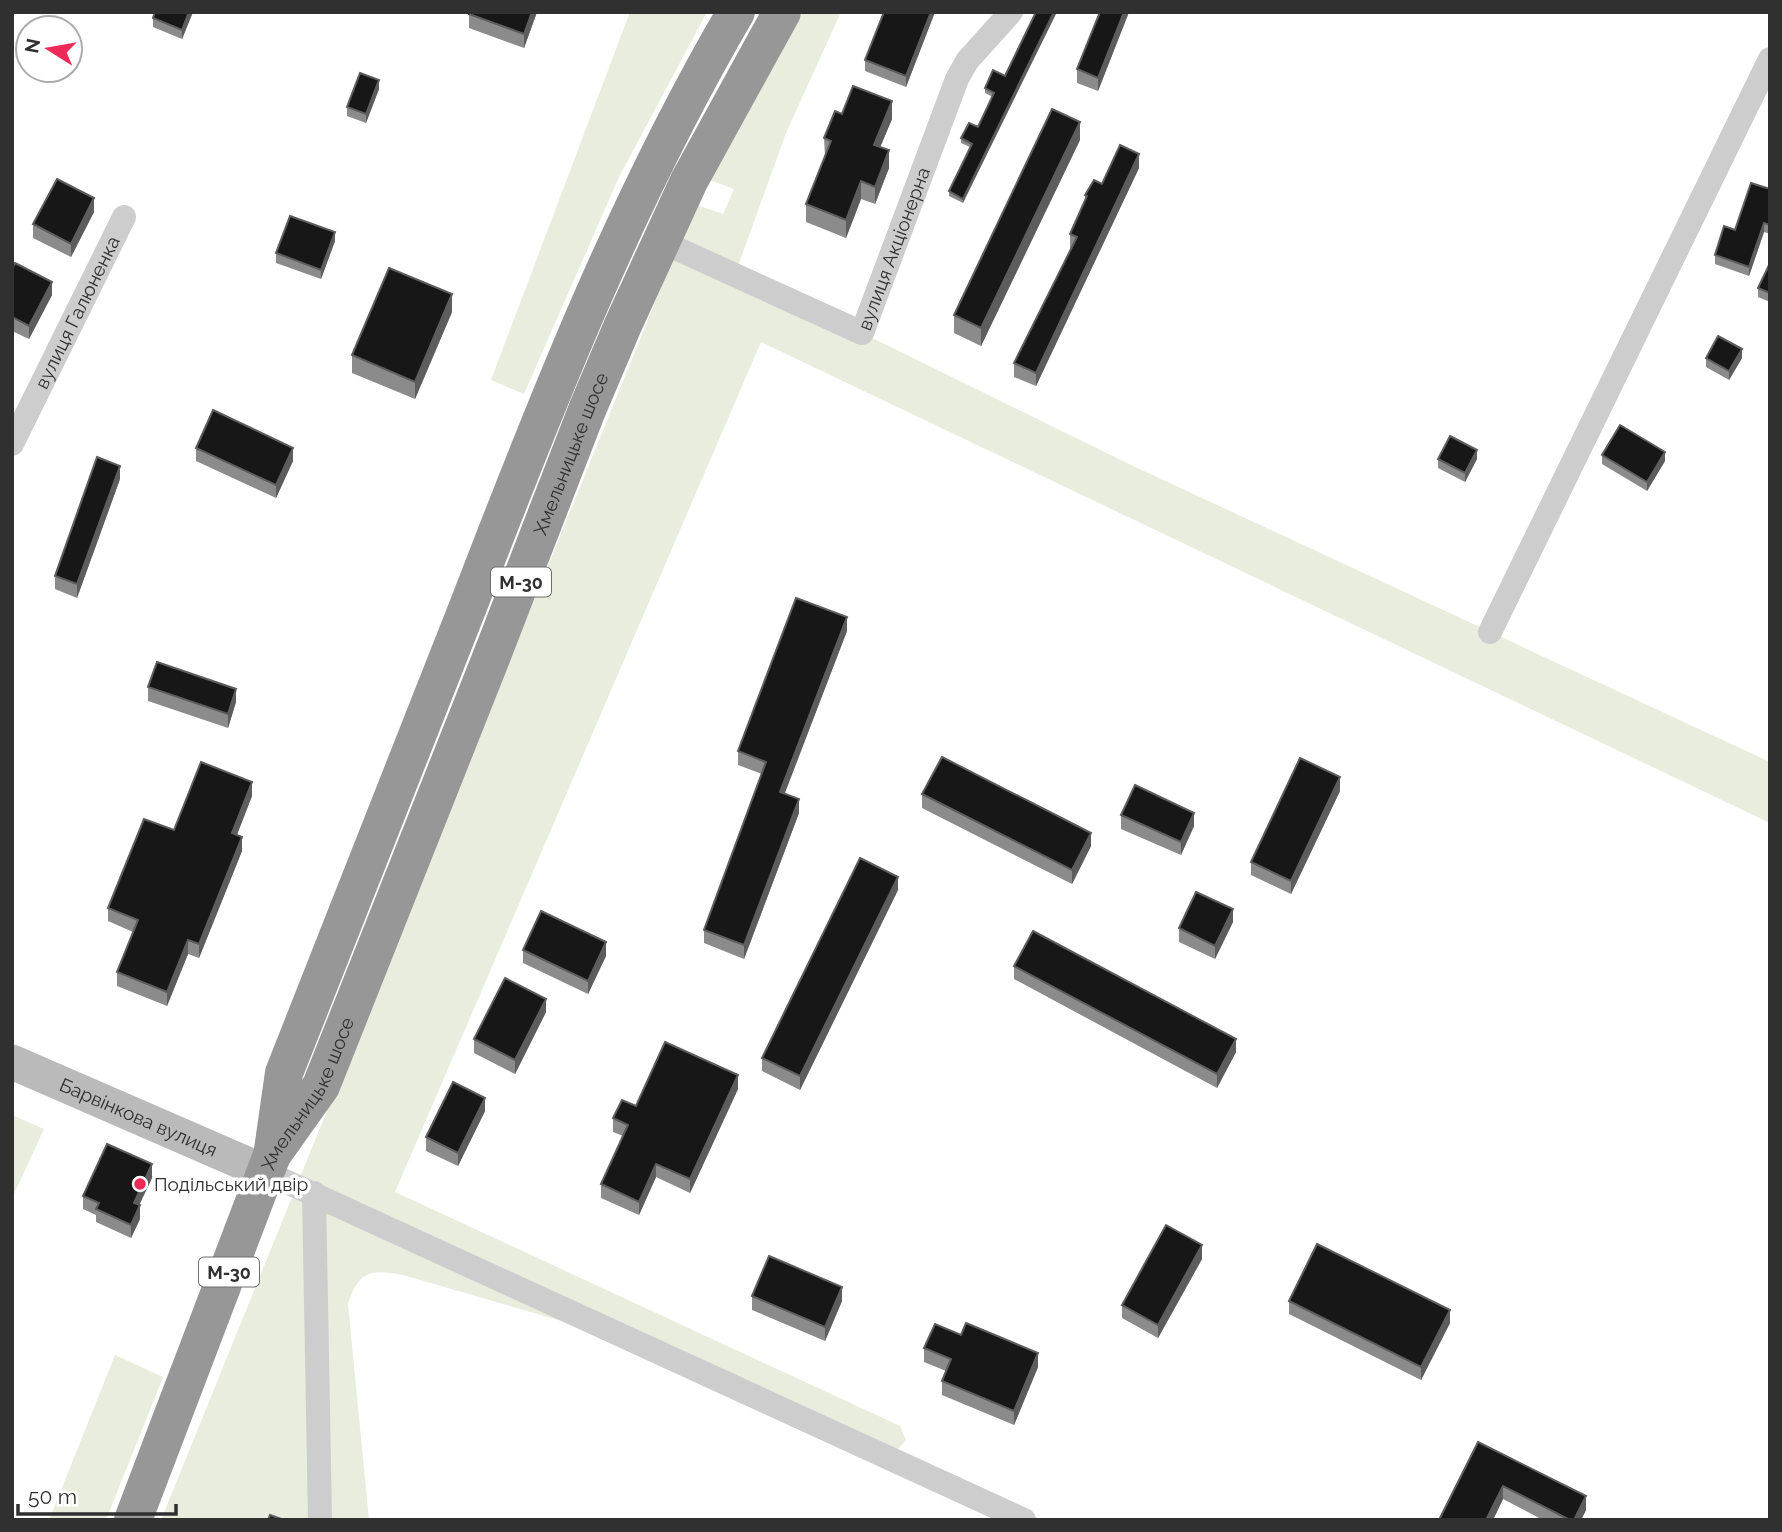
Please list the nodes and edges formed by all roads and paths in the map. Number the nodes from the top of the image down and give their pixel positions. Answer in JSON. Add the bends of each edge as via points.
{"nodes":[{"id":1,"x":736,"y":12,"type":"edge"},
{"id":2,"x":782,"y":12,"type":"edge"},
{"id":3,"x":1010,"y":12,"type":"edge"},
{"id":4,"x":1770,"y":59,"type":"edge"},
{"id":5,"x":124,"y":216,"type":"dead end"},
{"id":6,"x":660,"y":241,"type":"junction"},
{"id":7,"x":12,"y":444,"type":"edge"},
{"id":8,"x":1490,"y":632,"type":"dead end"},
{"id":9,"x":12,"y":1062,"type":"edge"},
{"id":10,"x":269,"y":1164,"type":"junction"},
{"id":11,"x":314,"y":1193,"type":"junction"},
{"id":12,"x":133,"y":1520,"type":"edge"},
{"id":13,"x":320,"y":1520,"type":"edge"},
{"id":14,"x":1024,"y":1520,"type":"edge"}],
"edges":[{"from":1,"to":10,"type":"highway","name":"Хмельницьке шосе","number":"М-30","via":[[639,194],[549,397],[284,1073]]},
{"from":2,"to":6,"type":"highway","name":"Хмельницьке шосе","number":"М-30","via":[[724,113]]},
{"from":3,"to":6,"type":"street","name":"вулиця Акціонерна","via":[[957,79],[862,333]]},
{"from":4,"to":8,"type":"street"},
{"from":5,"to":7,"type":"street","name":"вулиця Галюненка"},
{"from":6,"to":10,"type":"highway","name":"Хмельницьке шосе","number":"М-30","via":[[587,410],[321,1086]]},
{"from":9,"to":10,"type":"street","name":"Барвінкова вулиця"},
{"from":10,"to":11,"type":"street"},
{"from":10,"to":12,"type":"highway","number":"М-30"},
{"from":11,"to":13,"type":"street"},
{"from":11,"to":14,"type":"street"}]}
